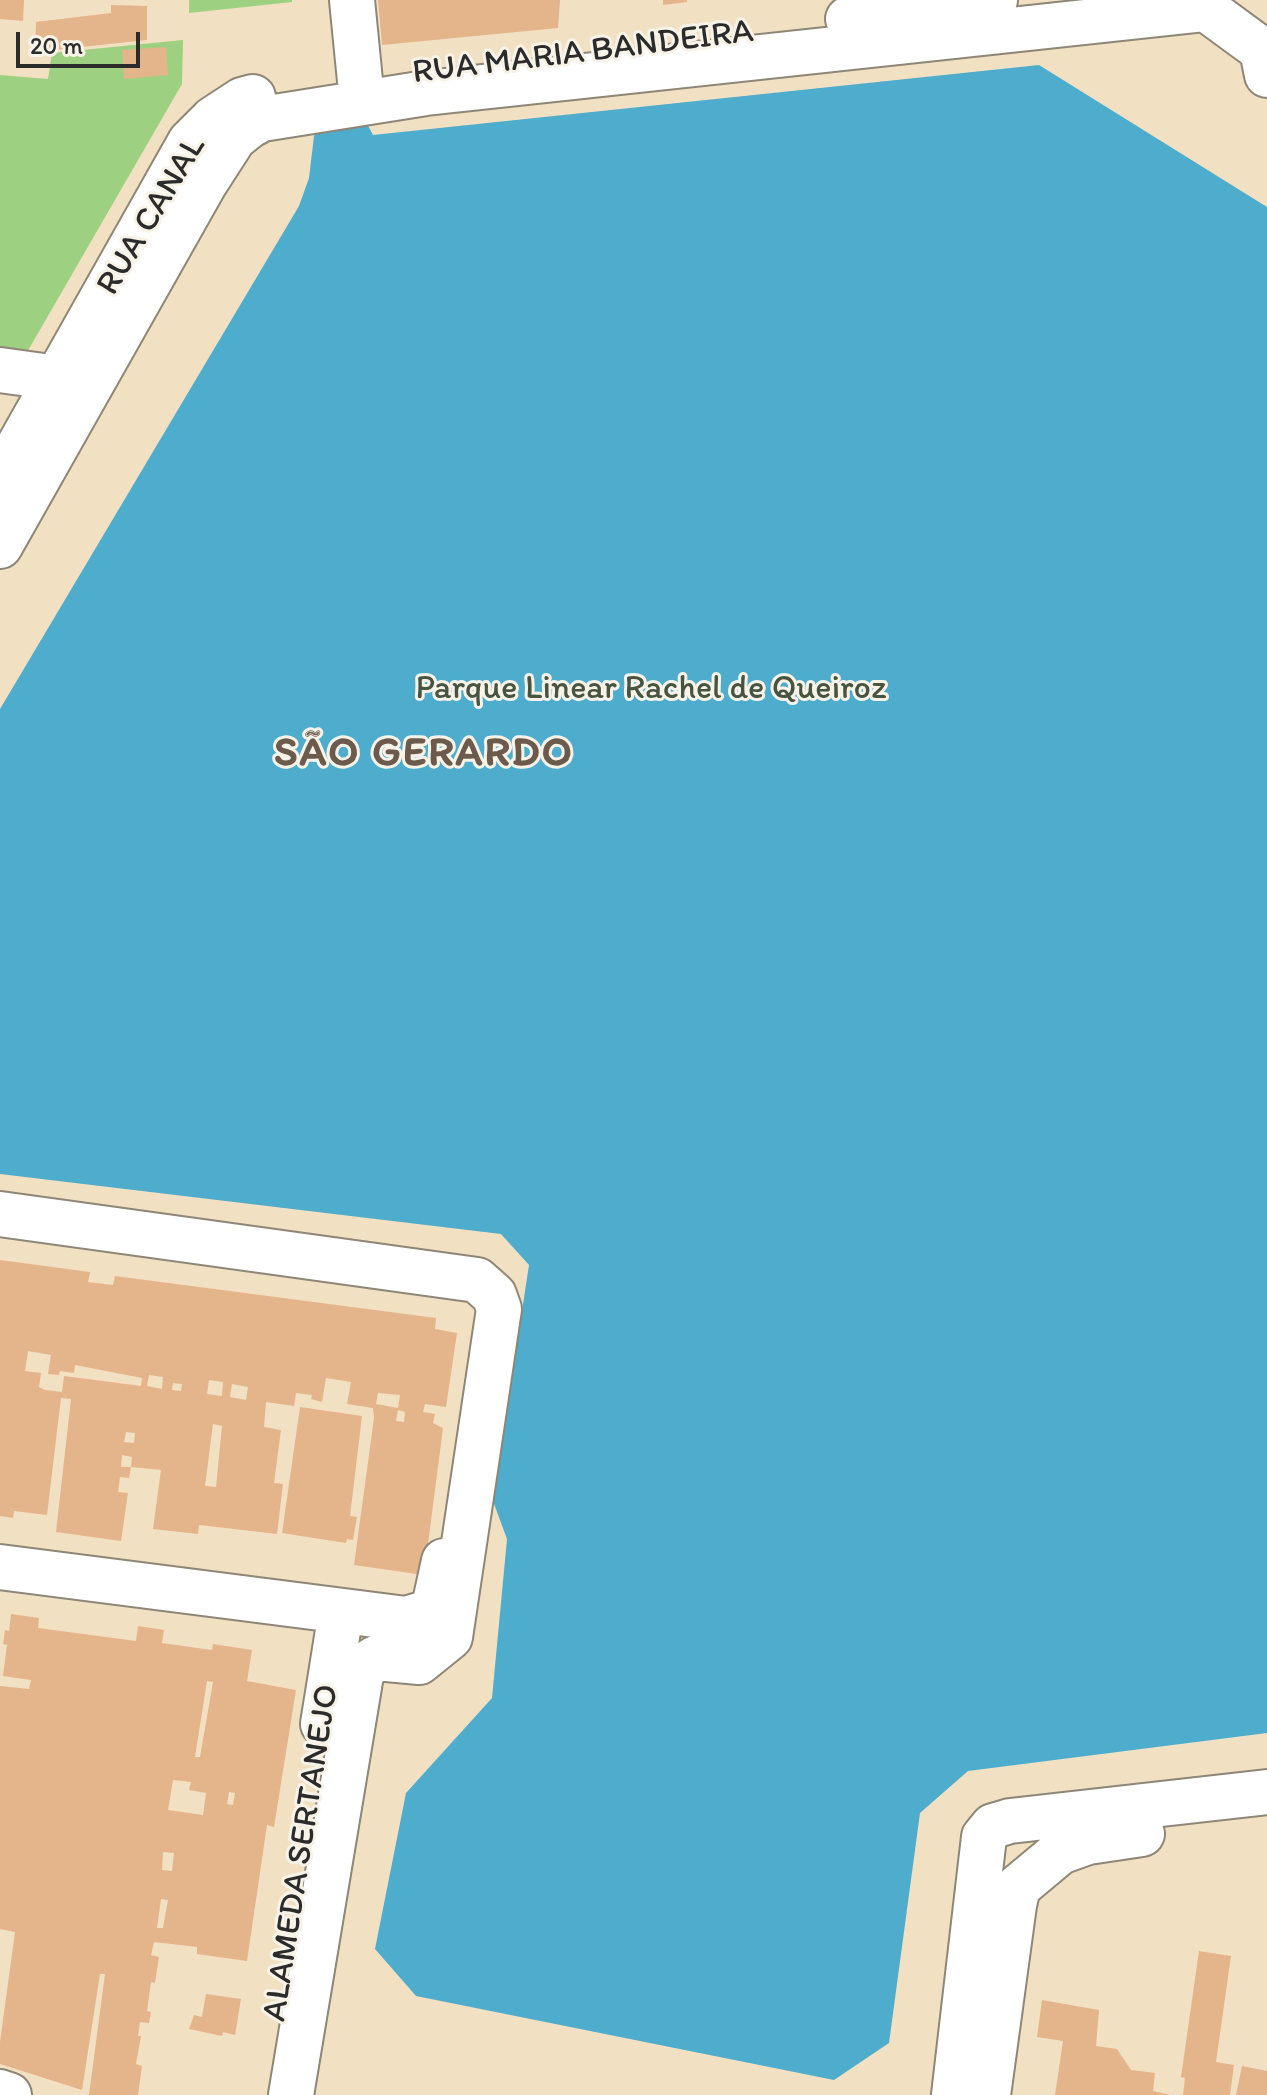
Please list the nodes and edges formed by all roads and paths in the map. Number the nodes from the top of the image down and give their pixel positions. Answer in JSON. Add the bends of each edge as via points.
{"nodes":[{"id":1,"x":352,"y":0,"type":"edge"},
{"id":2,"x":995,"y":0,"type":"edge"},
{"id":3,"x":1267,"y":75,"type":"edge"},
{"id":4,"x":360,"y":81,"type":"junction"},
{"id":5,"x":0,"y":370,"type":"edge"},
{"id":6,"x":58,"y":378,"type":"junction"},
{"id":7,"x":0,"y":479,"type":"edge"},
{"id":8,"x":0,"y":546,"type":"edge"},
{"id":9,"x":0,"y":1214,"type":"edge"},
{"id":10,"x":0,"y":1236,"type":"edge"},
{"id":11,"x":0,"y":1567,"type":"edge"},
{"id":12,"x":341,"y":1612,"type":"junction"},
{"id":13,"x":1267,"y":1792,"type":"edge"},
{"id":14,"x":1267,"y":1822,"type":"edge"},
{"id":15,"x":0,"y":2092,"type":"edge"},
{"id":16,"x":9,"y":2095,"type":"edge"},
{"id":17,"x":262,"y":2095,"type":"edge"},
{"id":18,"x":291,"y":2095,"type":"edge"},
{"id":19,"x":954,"y":2095,"type":"edge"},
{"id":20,"x":988,"y":2095,"type":"edge"}],
"edges":[{"from":1,"to":4,"type":"street"},
{"from":2,"to":4,"type":"street","name":"RUA MARIA BANDEIRA"},
{"from":3,"to":8,"type":"street","via":[[1262,50],[1206,9],[426,93],[262,119],[234,138],[205,183]]},
{"from":4,"to":6,"type":"street","name":"RUA CANAL","via":[[283,86],[242,100],[213,119],[190,142]]},
{"from":5,"to":6,"type":"street"},
{"from":6,"to":7,"type":"street","name":"RUA CANAL"},
{"from":9,"to":18,"type":"street","via":[[477,1280],[494,1295],[499,1309],[450,1637],[419,1662],[376,1658],[361,1675]]},
{"from":10,"to":12,"type":"street","via":[[425,1292],[468,1307],[478,1335],[434,1607],[406,1619]]},
{"from":11,"to":12,"type":"street"},
{"from":12,"to":17,"type":"street","name":"ALAMEDA SERTANEJO"},
{"from":13,"to":19,"type":"street","via":[[993,1826],[984,1837]]},
{"from":14,"to":20,"type":"street","via":[[1115,1836],[1060,1852],[1018,1887]]},
{"from":15,"to":16,"type":"street"}]}
